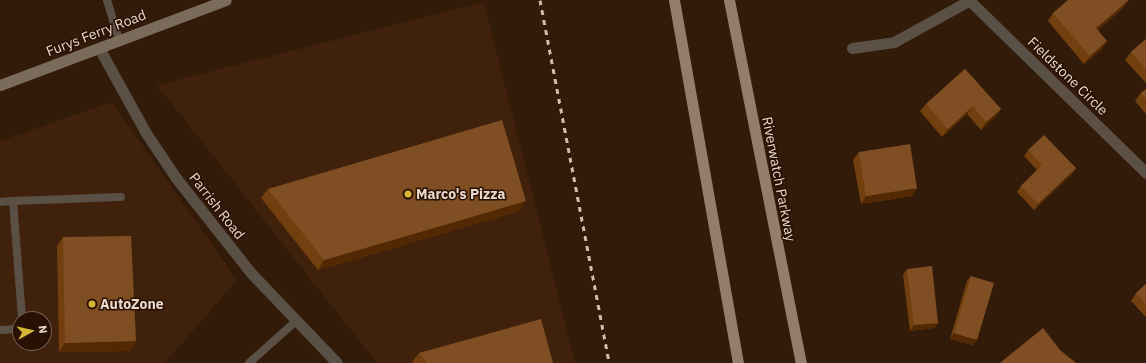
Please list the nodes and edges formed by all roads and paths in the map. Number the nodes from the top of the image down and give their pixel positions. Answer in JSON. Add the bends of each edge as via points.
{"nodes":[{"id":1,"x":107,"y":0,"type":"edge"},
{"id":2,"x":226,"y":0,"type":"edge"},
{"id":3,"x":674,"y":0,"type":"edge"},
{"id":4,"x":729,"y":0,"type":"edge"},
{"id":5,"x":732,"y":0,"type":"edge"},
{"id":6,"x":969,"y":0,"type":"edge"},
{"id":7,"x":732,"y":14,"type":"junction"},
{"id":8,"x":119,"y":40,"type":"junction"},
{"id":9,"x":99,"y":48,"type":"junction"},
{"id":10,"x":852,"y":48,"type":"dead end"},
{"id":11,"x":0,"y":85,"type":"edge"},
{"id":12,"x":1146,"y":173,"type":"edge"},
{"id":13,"x":121,"y":197,"type":"dead end"},
{"id":14,"x":13,"y":201,"type":"junction"},
{"id":15,"x":0,"y":202,"type":"edge"},
{"id":16,"x":21,"y":311,"type":"edge"},
{"id":17,"x":296,"y":321,"type":"junction"},
{"id":18,"x":12,"y":329,"type":"edge"},
{"id":19,"x":0,"y":330,"type":"edge"},
{"id":20,"x":249,"y":363,"type":"edge"},
{"id":21,"x":337,"y":363,"type":"edge"},
{"id":22,"x":738,"y":363,"type":"edge"},
{"id":23,"x":801,"y":363,"type":"edge"}],
"edges":[{"from":1,"to":8,"type":"lane"},
{"from":2,"to":8,"type":"main road","name":"Furys Ferry Road"},
{"from":3,"to":22,"type":"main road"},
{"from":4,"to":7,"type":"main road","name":"Riverwatch Parkway"},
{"from":5,"to":7,"type":"main road"},
{"from":6,"to":10,"type":"street","via":[[894,42]]},
{"from":6,"to":12,"type":"street","name":"Fieldstone Circle"},
{"from":7,"to":23,"type":"main road","name":"Riverwatch Parkway"},
{"from":8,"to":9,"type":"main road","name":"Furys Ferry Road"},
{"from":9,"to":11,"type":"main road","name":"Furys Ferry Road"},
{"from":9,"to":17,"type":"street","name":"Parrish Road","via":[[146,133],[176,178],[246,268]]},
{"from":13,"to":14,"type":"lane"},
{"from":14,"to":15,"type":"lane"},
{"from":14,"to":16,"type":"lane"},
{"from":17,"to":20,"type":"lane"},
{"from":17,"to":21,"type":"street","name":"Parrish Road"},
{"from":18,"to":19,"type":"lane"}]}
